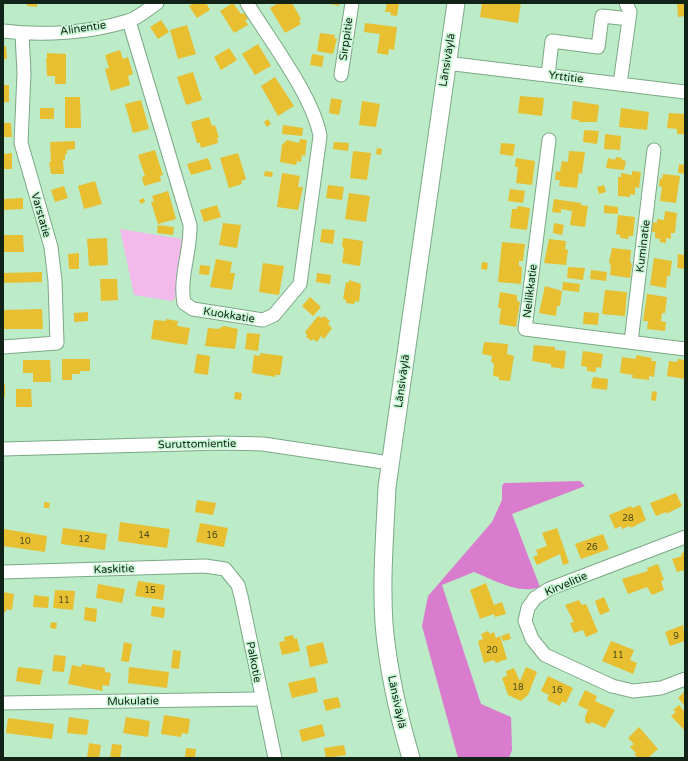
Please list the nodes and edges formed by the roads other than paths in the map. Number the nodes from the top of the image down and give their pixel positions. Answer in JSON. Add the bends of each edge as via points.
{"nodes":[{"id":1,"x":157,"y":3,"type":"edge"},
{"id":2,"x":247,"y":3,"type":"edge"},
{"id":3,"x":352,"y":3,"type":"edge"},
{"id":4,"x":456,"y":3,"type":"edge"},
{"id":5,"x":626,"y":3,"type":"edge"},
{"id":6,"x":629,"y":19,"type":"junction"},
{"id":7,"x":130,"y":21,"type":"junction"},
{"id":8,"x":3,"y":32,"type":"edge"},
{"id":9,"x":22,"y":34,"type":"junction"},
{"id":10,"x":446,"y":63,"type":"junction"},
{"id":11,"x":341,"y":75,"type":"dead end"},
{"id":12,"x":548,"y":75,"type":"junction"},
{"id":13,"x":620,"y":84,"type":"junction"},
{"id":14,"x":685,"y":92,"type":"edge"},
{"id":15,"x":549,"y":140,"type":"dead end"},
{"id":16,"x":654,"y":150,"type":"dead end"},
{"id":17,"x":631,"y":342,"type":"junction"},
{"id":18,"x":3,"y":347,"type":"edge"},
{"id":19,"x":685,"y":349,"type":"edge"},
{"id":20,"x":3,"y":449,"type":"edge"},
{"id":21,"x":390,"y":462,"type":"junction"},
{"id":22,"x":685,"y":537,"type":"edge"},
{"id":23,"x":225,"y":569,"type":"joint"},
{"id":24,"x":3,"y":572,"type":"edge"},
{"id":25,"x":685,"y":679,"type":"edge"},
{"id":26,"x":262,"y":699,"type":"junction"},
{"id":27,"x":3,"y":703,"type":"edge"},
{"id":28,"x":276,"y":758,"type":"edge"},
{"id":29,"x":411,"y":758,"type":"edge"}],
"edges":[{"from":1,"to":7,"type":"street","name":"Alinentie"},
{"from":2,"to":7,"type":"street","name":"Kuokkatie","via":[[304,95],[320,136],[300,284],[274,315],[263,320],[193,309],[184,304],[181,292],[190,225]]},
{"from":3,"to":11,"type":"street","name":"Sirppitie"},
{"from":4,"to":10,"type":"main road","name":"Länsiväylä"},
{"from":5,"to":6,"type":"street","via":[[630,12]]},
{"from":6,"to":12,"type":"street","via":[[602,16],[598,47],[552,41]]},
{"from":6,"to":13,"type":"street"},
{"from":7,"to":9,"type":"street","name":"Alinentie","via":[[79,31]]},
{"from":8,"to":9,"type":"street","name":"Alinentie"},
{"from":9,"to":18,"type":"street","name":"Varstatie","via":[[24,73],[21,143],[51,247],[57,343]]},
{"from":10,"to":12,"type":"street","name":"Yrttitie"},
{"from":10,"to":21,"type":"main road","name":"Länsiväylä"},
{"from":12,"to":13,"type":"street","name":"Yrttitie"},
{"from":13,"to":14,"type":"street","name":"Yrttitie"},
{"from":15,"to":17,"type":"street","name":"Neilikkatie","via":[[525,329]]},
{"from":16,"to":17,"type":"street","name":"Kuminatie"},
{"from":17,"to":19,"type":"street","name":"Neilikkatie"},
{"from":20,"to":21,"type":"street","name":"Suruttomientie","via":[[218,442],[263,444]]},
{"from":21,"to":29,"type":"main road","name":"Länsiväylä","via":[[383,561],[384,623],[397,705]]},
{"from":22,"to":25,"type":"street","name":"Kirvelitie","via":[[550,589],[535,598],[528,608],[525,621],[532,639],[545,655],[612,686],[633,692],[661,688]]},
{"from":23,"to":24,"type":"street","name":"Kaskitie","via":[[205,566]]},
{"from":23,"to":26,"type":"street","name":"Palkotie","via":[[238,585]]},
{"from":26,"to":27,"type":"street","name":"Mukulatie"},
{"from":26,"to":28,"type":"street","name":"Palkotie"}]}
